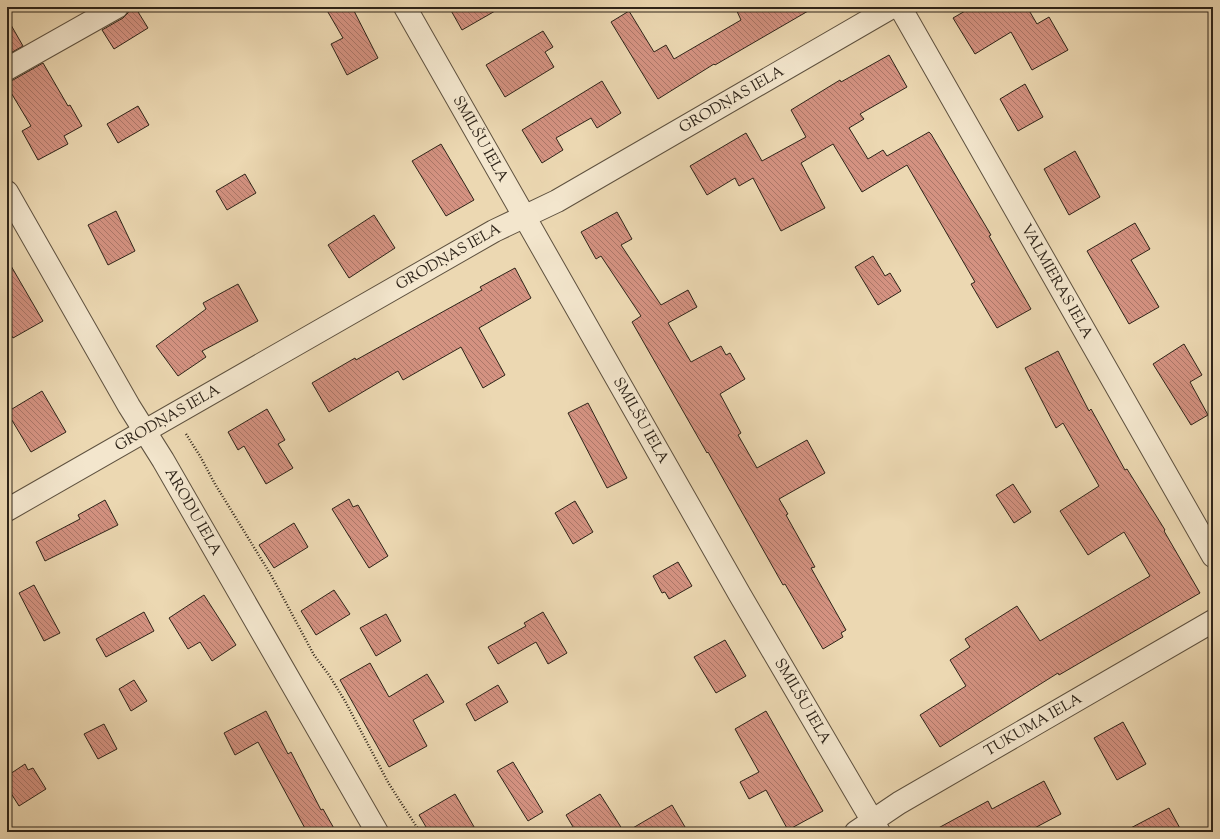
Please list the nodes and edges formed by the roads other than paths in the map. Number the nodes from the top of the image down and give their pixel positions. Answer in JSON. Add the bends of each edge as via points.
{"nodes":[{"id":1,"x":117,"y":7,"type":"edge"},
{"id":2,"x":406,"y":7,"type":"edge"},
{"id":3,"x":892,"y":7,"type":"edge"},
{"id":4,"x":900,"y":7,"type":"edge"},
{"id":5,"x":7,"y":69,"type":"edge"},
{"id":6,"x":7,"y":192,"type":"edge"},
{"id":7,"x":525,"y":216,"type":"junction"},
{"id":8,"x":145,"y":432,"type":"junction"},
{"id":9,"x":7,"y":510,"type":"edge"},
{"id":10,"x":1213,"y":556,"type":"edge"},
{"id":11,"x":1213,"y":621,"type":"edge"},
{"id":12,"x":869,"y":828,"type":"edge"},
{"id":13,"x":378,"y":832,"type":"edge"}],
"edges":[{"from":1,"to":5,"type":"street"},
{"from":2,"to":7,"type":"street","name":"SMILŠU IELA"},
{"from":3,"to":7,"type":"street","name":"GRODŅAS IELA","via":[[557,201]]},
{"from":4,"to":10,"type":"street","name":"VALMIERAS IELA"},
{"from":6,"to":8,"type":"street","name":"ARODU IELA"},
{"from":7,"to":8,"type":"street","name":"GRODŅAS IELA","via":[[494,231]]},
{"from":7,"to":12,"type":"street","name":"SMILŠU IELA"},
{"from":8,"to":9,"type":"street","name":"GRODŅAS IELA"},
{"from":8,"to":13,"type":"street","name":"ARODU IELA"},
{"from":11,"to":12,"type":"street","name":"TUKUMA IELA","via":[[905,799]]}]}
